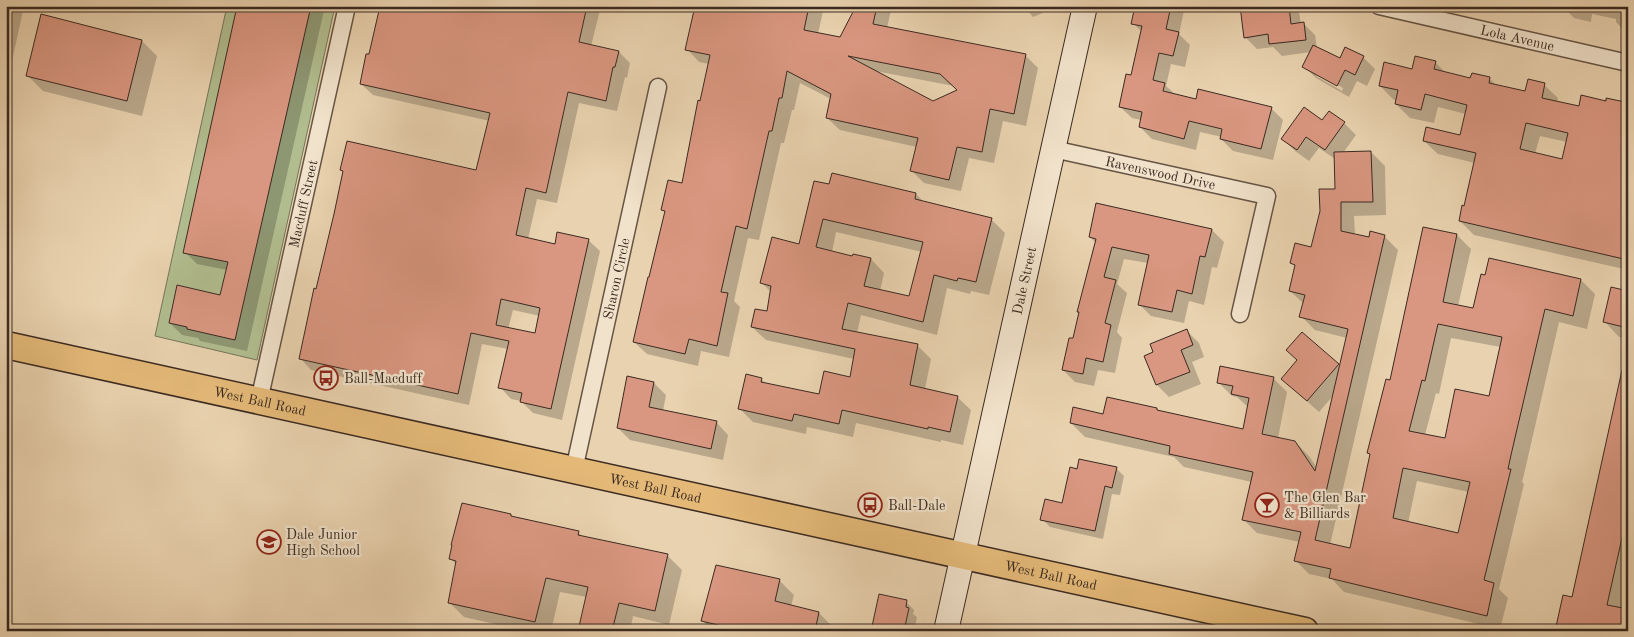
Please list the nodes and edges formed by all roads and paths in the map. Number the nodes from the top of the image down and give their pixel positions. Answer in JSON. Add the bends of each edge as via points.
{"nodes":[{"id":1,"x":347,"y":6,"type":"edge"},
{"id":2,"x":1085,"y":6,"type":"edge"},
{"id":3,"x":1379,"y":6,"type":"edge"},
{"id":4,"x":1628,"y":63,"type":"edge"},
{"id":5,"x":658,"y":86,"type":"dead end"},
{"id":6,"x":1053,"y":149,"type":"junction"},
{"id":7,"x":1240,"y":314,"type":"dead end"},
{"id":8,"x":6,"y":345,"type":"edge"},
{"id":9,"x":259,"y":401,"type":"junction"},
{"id":10,"x":574,"y":470,"type":"junction"},
{"id":11,"x":963,"y":555,"type":"junction"},
{"id":12,"x":946,"y":631,"type":"edge"},
{"id":13,"x":1305,"y":631,"type":"edge"}],
"edges":[{"from":1,"to":9,"type":"street","name":"Macduff Street"},
{"from":2,"to":6,"type":"street","name":"Dale Street"},
{"from":3,"to":4,"type":"street","name":"Lola Avenue"},
{"from":5,"to":10,"type":"street","name":"Sharon Circle"},
{"from":6,"to":7,"type":"street","name":"Ravenswood Drive","via":[[1266,196]]},
{"from":6,"to":11,"type":"street","name":"Dale Street"},
{"from":8,"to":9,"type":"main road","name":"West Ball Road"},
{"from":9,"to":10,"type":"main road","name":"West Ball Road"},
{"from":10,"to":11,"type":"main road","name":"West Ball Road"},
{"from":11,"to":12,"type":"street","name":"Dale Street"},
{"from":11,"to":13,"type":"main road","name":"West Ball Road"}]}
